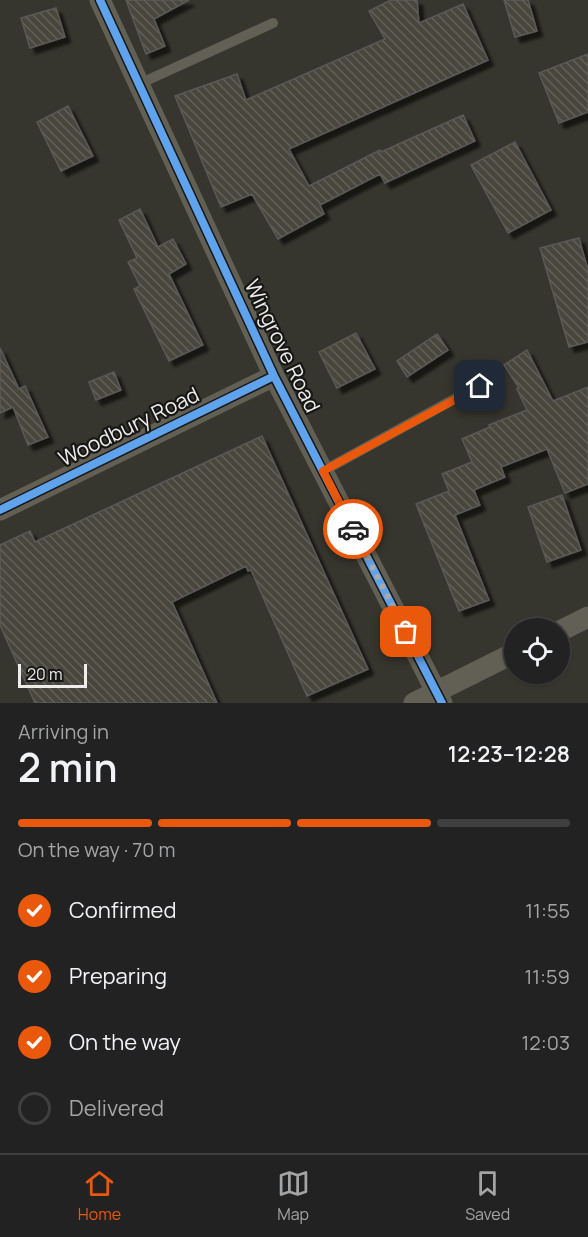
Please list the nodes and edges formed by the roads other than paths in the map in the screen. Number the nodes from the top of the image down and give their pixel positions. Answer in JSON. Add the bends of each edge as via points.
{"nodes":[{"id":1,"x":100,"y":0,"type":"edge"},
{"id":2,"x":273,"y":23,"type":"dead end"},
{"id":3,"x":139,"y":84,"type":"junction"},
{"id":4,"x":274,"y":376,"type":"junction"},
{"id":5,"x":480,"y":386,"type":"dead end"},
{"id":6,"x":323,"y":471,"type":"junction"},
{"id":7,"x":0,"y":510,"type":"edge"},
{"id":8,"x":588,"y":616,"type":"edge"},
{"id":9,"x":570,"y":626,"type":"edge"},
{"id":10,"x":504,"y":659,"type":"edge"},
{"id":11,"x":439,"y":698,"type":"edge"},
{"id":12,"x":414,"y":703,"type":"edge"}],
"edges":[{"from":1,"to":3,"type":"street","name":"Wingrove Road"},
{"from":2,"to":3,"type":"lane"},
{"from":3,"to":4,"type":"street","name":"Wingrove Road"},
{"from":4,"to":6,"type":"street","name":"Wingrove Road"},
{"from":4,"to":7,"type":"street","name":"Woodbury Road"},
{"from":5,"to":6,"type":"lane"},
{"from":6,"to":11,"type":"street","name":"Wingrove Road"},
{"from":8,"to":9,"type":"street"},
{"from":10,"to":11,"type":"street"},
{"from":11,"to":12,"type":"street"}]}
